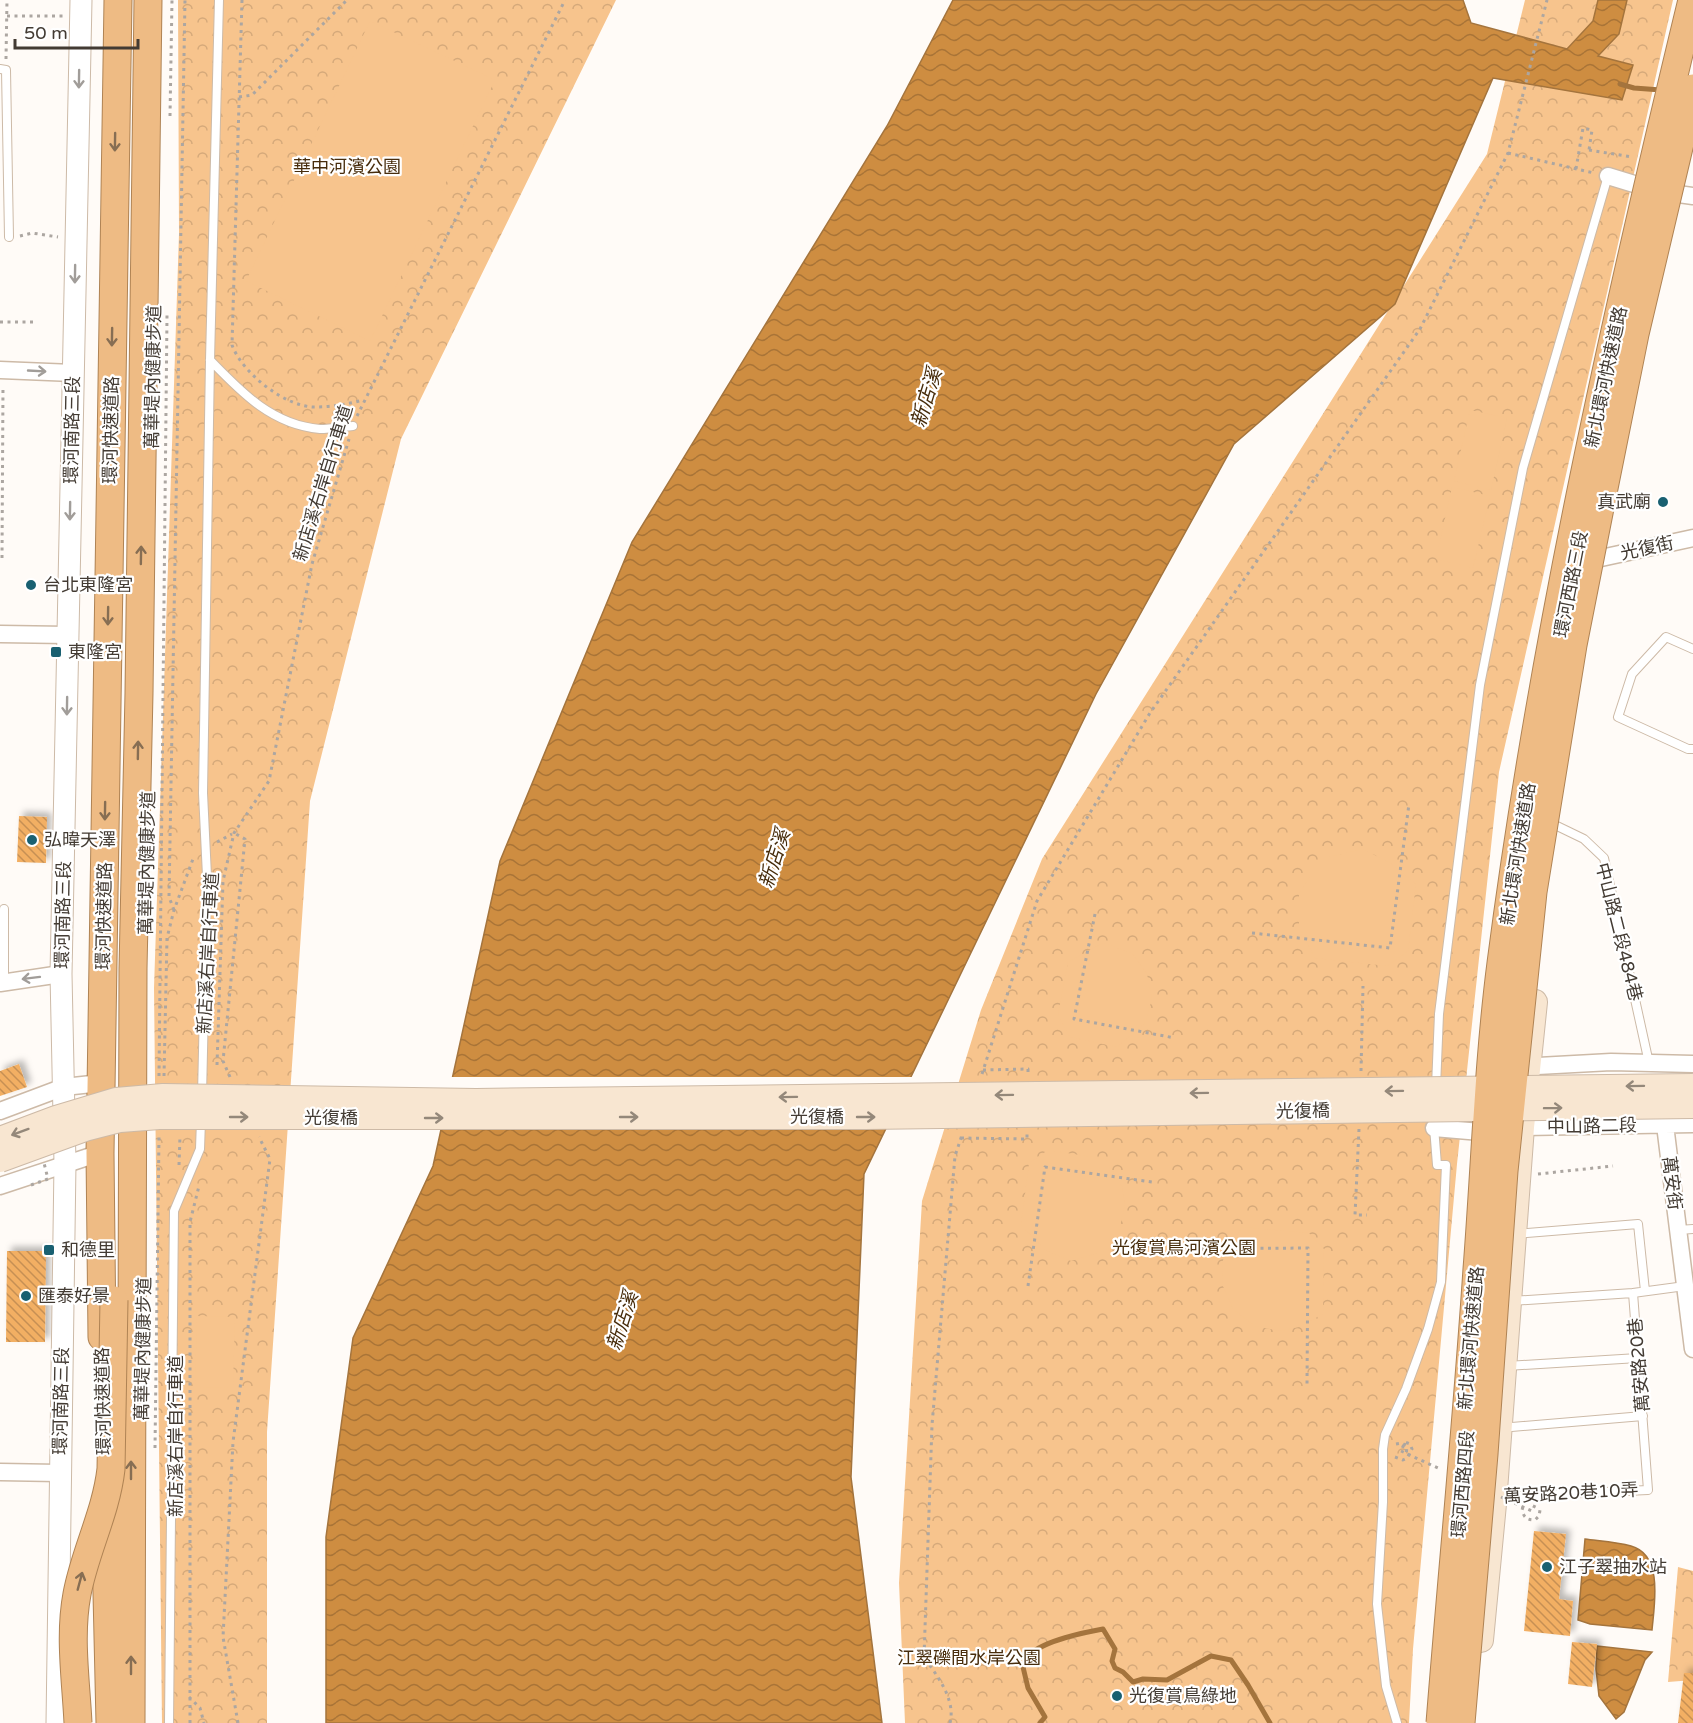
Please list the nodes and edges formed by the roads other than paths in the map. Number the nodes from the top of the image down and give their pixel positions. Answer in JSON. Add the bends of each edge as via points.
{"nodes":[{"id":1,"x":117,"y":0,"type":"edge"},
{"id":2,"x":148,"y":0,"type":"edge"},
{"id":3,"x":219,"y":0,"type":"edge"},
{"id":4,"x":1692,"y":0,"type":"edge"},
{"id":5,"x":80,"y":8,"type":"edge"},
{"id":6,"x":1691,"y":46,"type":"edge"},
{"id":7,"x":3,"y":70,"type":"edge"},
{"id":8,"x":1693,"y":88,"type":"edge"},
{"id":9,"x":1693,"y":136,"type":"edge"},
{"id":10,"x":1608,"y":176,"type":"joint"},
{"id":11,"x":1676,"y":194,"type":"edge"},
{"id":12,"x":9,"y":237,"type":"road end"},
{"id":13,"x":210,"y":360,"type":"junction"},
{"id":14,"x":2,"y":370,"type":"edge"},
{"id":15,"x":73,"y":373,"type":"junction"},
{"id":16,"x":353,"y":426,"type":"road end"},
{"id":17,"x":1693,"y":538,"type":"edge"},
{"id":18,"x":1601,"y":558,"type":"junction"},
{"id":19,"x":0,"y":634,"type":"edge"},
{"id":20,"x":68,"y":635,"type":"junction"},
{"id":21,"x":1693,"y":649,"type":"edge"},
{"id":22,"x":1693,"y":749,"type":"edge"},
{"id":23,"x":1555,"y":825,"type":"junction"},
{"id":24,"x":4,"y":909,"type":"dead end"},
{"id":25,"x":133,"y":969,"type":"junction"},
{"id":26,"x":61,"y":974,"type":"junction"},
{"id":27,"x":2,"y":982,"type":"edge"},
{"id":28,"x":1649,"y":1063,"type":"junction"},
{"id":29,"x":1693,"y":1064,"type":"edge"},
{"id":30,"x":1496,"y":1066,"type":"junction"},
{"id":31,"x":1529,"y":1067,"type":"junction"},
{"id":32,"x":1693,"y":1086,"type":"edge"},
{"id":33,"x":64,"y":1087,"type":"junction"},
{"id":34,"x":1435,"y":1094,"type":"dead end"},
{"id":35,"x":1474,"y":1100,"type":"junction"},
{"id":36,"x":112,"y":1101,"type":"junction"},
{"id":37,"x":1435,"y":1105,"type":"dead end"},
{"id":38,"x":1693,"y":1106,"type":"edge"},
{"id":39,"x":0,"y":1111,"type":"edge"},
{"id":40,"x":1693,"y":1124,"type":"edge"},
{"id":41,"x":1665,"y":1125,"type":"junction"},
{"id":42,"x":1522,"y":1127,"type":"junction"},
{"id":43,"x":1434,"y":1128,"type":"junction"},
{"id":44,"x":1492,"y":1133,"type":"junction"},
{"id":45,"x":0,"y":1139,"type":"edge"},
{"id":46,"x":100,"y":1153,"type":"junction"},
{"id":47,"x":0,"y":1160,"type":"edge"},
{"id":48,"x":65,"y":1163,"type":"junction"},
{"id":49,"x":0,"y":1186,"type":"edge"},
{"id":50,"x":1686,"y":1229,"type":"edge"},
{"id":51,"x":1515,"y":1234,"type":"junction"},
{"id":52,"x":1685,"y":1286,"type":"junction"},
{"id":53,"x":1646,"y":1292,"type":"junction"},
{"id":54,"x":1633,"y":1293,"type":"junction"},
{"id":55,"x":1510,"y":1302,"type":"junction"},
{"id":56,"x":1691,"y":1313,"type":"edge"},
{"id":57,"x":1693,"y":1349,"type":"edge"},
{"id":58,"x":1638,"y":1358,"type":"junction"},
{"id":59,"x":1505,"y":1366,"type":"junction"},
{"id":60,"x":1644,"y":1416,"type":"junction"},
{"id":61,"x":1499,"y":1428,"type":"junction"},
{"id":62,"x":0,"y":1472,"type":"edge"},
{"id":63,"x":59,"y":1473,"type":"junction"},
{"id":64,"x":1648,"y":1490,"type":"joint"},
{"id":65,"x":1495,"y":1497,"type":"junction"},
{"id":66,"x":57,"y":1723,"type":"edge"},
{"id":67,"x":78,"y":1723,"type":"edge"},
{"id":68,"x":110,"y":1723,"type":"edge"},
{"id":69,"x":131,"y":1723,"type":"edge"},
{"id":70,"x":169,"y":1723,"type":"edge"},
{"id":71,"x":1397,"y":1723,"type":"edge"},
{"id":72,"x":1440,"y":1723,"type":"edge"},
{"id":73,"x":1461,"y":1723,"type":"edge"},
{"id":74,"x":1474,"y":1723,"type":"edge"}],
"edges":[{"from":1,"to":36,"type":"highway","name":"環河快速道路","one_way":true},
{"from":25,"to":2,"type":"highway","name":"環河快速道路","one_way":true},
{"from":3,"to":13,"type":"lane"},
{"from":4,"to":72,"type":"highway","name":"新北環河快速道路","bridge":true,"via":[[1637,229],[1568,556],[1542,695],[1502,956],[1493,1027]]},
{"from":5,"to":15,"type":"street","name":"環河南路三段","one_way":true},
{"from":6,"to":11,"type":"main road","name":"環河西路三段","via":[[1675,111]]},
{"from":7,"to":12,"type":"lane"},
{"from":8,"to":73,"type":"highway","name":"新北環河快速道路","bridge":true,"via":[[1621,403],[1573,645],[1533,892],[1504,1171]]},
{"from":9,"to":11,"type":"main road","name":"環河西路三段"},
{"from":10,"to":11,"type":"street"},
{"from":10,"to":34,"type":"lane","via":[[1523,468],[1480,685],[1439,1014]]},
{"from":11,"to":18,"type":"main road","name":"環河西路三段"},
{"from":11,"to":30,"type":"main road","name":"環河西路三段","via":[[1615,374],[1566,607],[1524,861]]},
{"from":13,"to":16,"type":"lane","via":[[261,409],[289,422],[320,429]]},
{"from":13,"to":70,"type":"lane","via":[[203,793],[207,876],[200,1149],[174,1211]]},
{"from":14,"to":15,"type":"street","one_way":true},
{"from":15,"to":20,"type":"street","name":"環河南路三段","one_way":true},
{"from":17,"to":18,"type":"street","name":"光復街"},
{"from":18,"to":23,"type":"main road","name":"環河西路三段"},
{"from":19,"to":20,"type":"street"},
{"from":20,"to":26,"type":"street","name":"環河南路三段","one_way":true},
{"from":21,"to":22,"type":"lane","via":[[1666,637],[1632,674],[1618,717]]},
{"from":23,"to":28,"type":"lane","name":"中山路二段484巷","via":[[1584,839],[1604,858]]},
{"from":23,"to":31,"type":"main road","name":"環河西路三段"},
{"from":24,"to":27,"type":"lane"},
{"from":67,"to":25,"type":"highway","one_way":true,"bridge":true,"via":[[74,1632],[77,1594],[111,1469],[116,1171]]},
{"from":69,"to":25,"type":"highway","name":"環河快速道路","one_way":true},
{"from":26,"to":27,"type":"street","one_way":true},
{"from":26,"to":33,"type":"street","name":"環河南路三段"},
{"from":28,"to":29,"type":"street"},
{"from":28,"to":31,"type":"street"},
{"from":30,"to":31,"type":"street"},
{"from":30,"to":44,"type":"street","name":"環河西路四段"},
{"from":31,"to":42,"type":"main road","name":"環河西路四段"},
{"from":32,"to":35,"type":"main road","one_way":true,"bridge":true},
{"from":33,"to":36,"type":"street"},
{"from":33,"to":39,"type":"street"},
{"from":33,"to":48,"type":"street","name":"環河南路三段"},
{"from":35,"to":36,"type":"main road","name":"光復橋","bridge":true},
{"from":35,"to":38,"type":"main road","one_way":true,"bridge":true},
{"from":36,"to":45,"type":"main road","one_way":true,"bridge":true},
{"from":36,"to":46,"type":"highway","name":"環河快速道路"},
{"from":36,"to":47,"type":"main road","bridge":true,"via":[[85,1129]]},
{"from":37,"to":43,"type":"lane"},
{"from":40,"to":41,"type":"street","name":"中山路二段"},
{"from":41,"to":42,"type":"street","name":"中山路二段"},
{"from":41,"to":50,"type":"street","name":"萬安街"},
{"from":42,"to":44,"type":"street","name":"中山路二段"},
{"from":42,"to":51,"type":"main road","name":"環河西路四段"},
{"from":43,"to":44,"type":"street","name":"中山路二段"},
{"from":43,"to":71,"type":"lane","via":[[1437,1165],[1446,1165],[1441,1282],[1428,1329],[1385,1435],[1383,1449],[1377,1604],[1386,1686]]},
{"from":44,"to":72,"type":"main road","name":"環河西路四段"},
{"from":46,"to":48,"type":"street"},
{"from":46,"to":68,"type":"highway","name":"環河快速道路"},
{"from":48,"to":49,"type":"street"},
{"from":48,"to":63,"type":"street","name":"環河南路三段"},
{"from":50,"to":52,"type":"street","name":"萬安街"},
{"from":51,"to":53,"type":"lane","via":[[1638,1224]]},
{"from":51,"to":55,"type":"main road","name":"環河西路四段"},
{"from":52,"to":53,"type":"lane","name":"萬安路20巷"},
{"from":52,"to":56,"type":"street","name":"萬安街"},
{"from":53,"to":54,"type":"lane","name":"萬安路20巷"},
{"from":54,"to":55,"type":"lane"},
{"from":54,"to":58,"type":"lane","name":"萬安路20巷"},
{"from":55,"to":59,"type":"main road","name":"環河西路四段"},
{"from":56,"to":57,"type":"street","name":"萬安街"},
{"from":58,"to":59,"type":"lane"},
{"from":58,"to":60,"type":"lane","name":"萬安路20巷"},
{"from":59,"to":61,"type":"main road","name":"環河西路四段"},
{"from":60,"to":61,"type":"lane"},
{"from":60,"to":64,"type":"lane","name":"萬安路20巷"},
{"from":61,"to":65,"type":"main road","name":"環河西路四段"},
{"from":62,"to":63,"type":"street"},
{"from":63,"to":66,"type":"street","name":"環河南路三段"},
{"from":64,"to":65,"type":"lane","name":"萬安路20巷10弄"},
{"from":65,"to":74,"type":"main road","name":"環河西路四段"}]}
